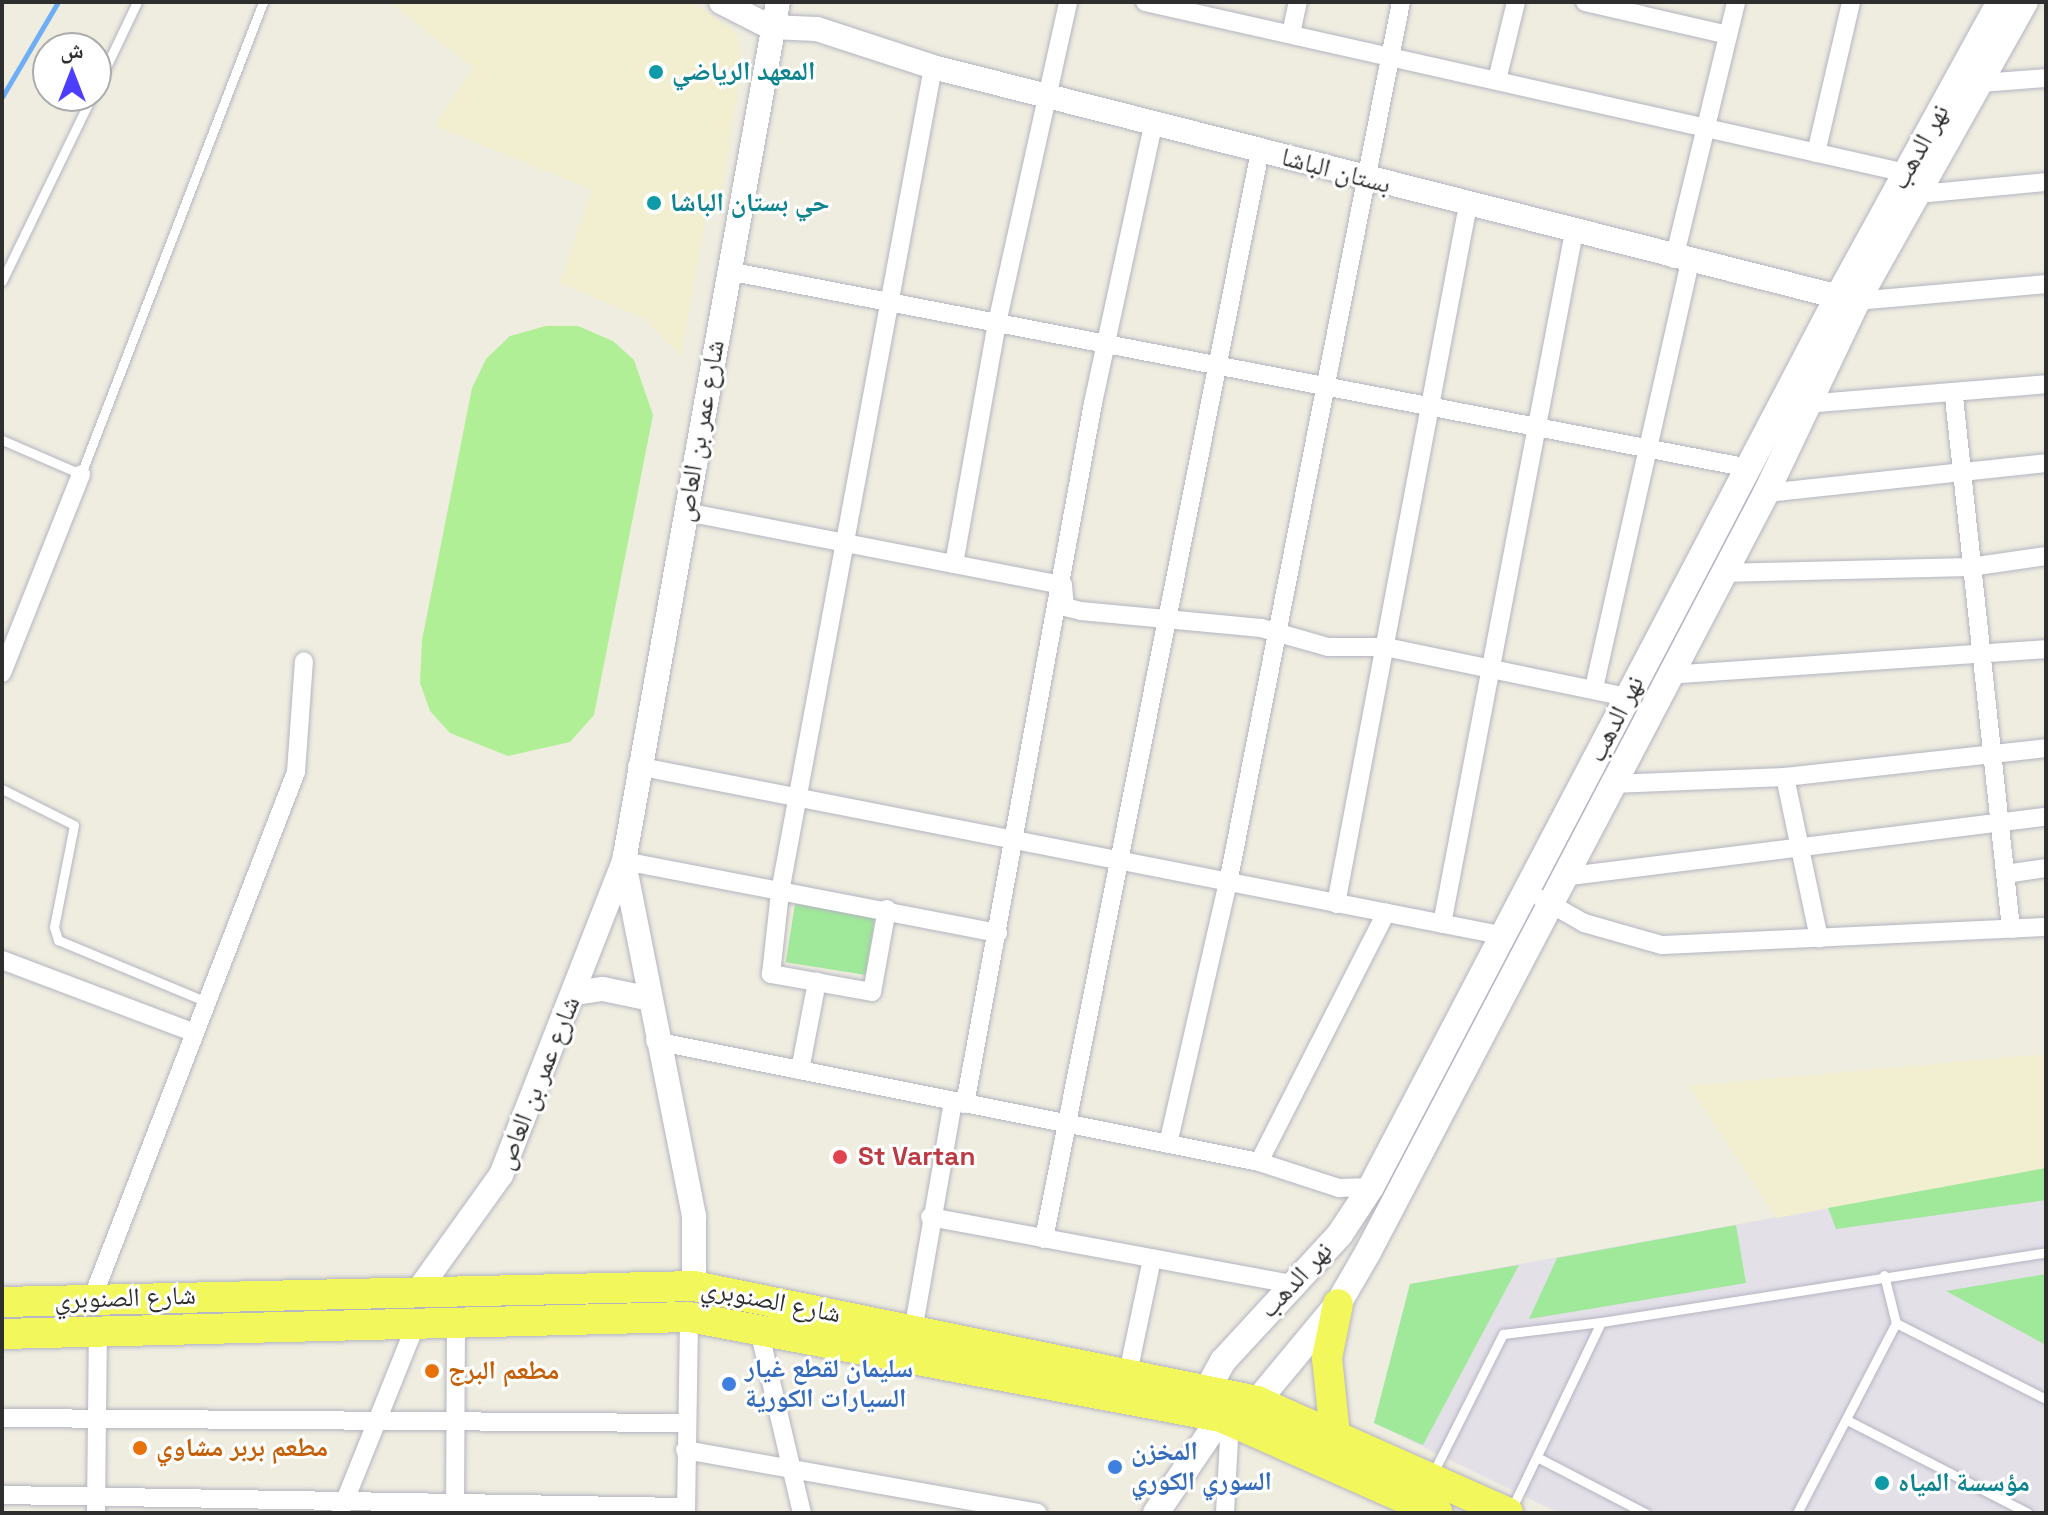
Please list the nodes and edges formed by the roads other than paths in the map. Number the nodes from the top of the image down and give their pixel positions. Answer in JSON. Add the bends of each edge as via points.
{"nodes":[{"id":1,"x":137,"y":2,"type":"edge"},
{"id":2,"x":263,"y":2,"type":"edge"},
{"id":3,"x":721,"y":2,"type":"edge"},
{"id":4,"x":778,"y":2,"type":"edge"},
{"id":5,"x":784,"y":2,"type":"edge"},
{"id":6,"x":1068,"y":2,"type":"edge"},
{"id":7,"x":1145,"y":2,"type":"edge"},
{"id":8,"x":1298,"y":2,"type":"edge"},
{"id":9,"x":1401,"y":2,"type":"edge"},
{"id":10,"x":1516,"y":2,"type":"edge"},
{"id":11,"x":1585,"y":2,"type":"edge"},
{"id":12,"x":1736,"y":2,"type":"edge"},
{"id":13,"x":1851,"y":2,"type":"edge"},
{"id":14,"x":2000,"y":2,"type":"edge"},
{"id":15,"x":2025,"y":2,"type":"edge"},
{"id":16,"x":770,"y":27,"type":"junction"},
{"id":17,"x":817,"y":29,"type":"junction"},
{"id":18,"x":1291,"y":34,"type":"junction"},
{"id":19,"x":1728,"y":35,"type":"junction"},
{"id":20,"x":112,"y":54,"type":"edge"},
{"id":21,"x":1388,"y":56,"type":"junction"},
{"id":22,"x":933,"y":67,"type":"junction"},
{"id":23,"x":2046,"y":78,"type":"edge"},
{"id":24,"x":1497,"y":80,"type":"junction"},
{"id":25,"x":1980,"y":83,"type":"junction"},
{"id":26,"x":1048,"y":92,"type":"junction"},
{"id":27,"x":84,"y":112,"type":"edge"},
{"id":28,"x":1154,"y":121,"type":"junction"},
{"id":29,"x":1706,"y":128,"type":"junction"},
{"id":30,"x":1260,"y":151,"type":"junction"},
{"id":31,"x":1816,"y":153,"type":"junction"},
{"id":32,"x":1362,"y":178,"type":"junction"},
{"id":33,"x":2046,"y":182,"type":"edge"},
{"id":34,"x":1913,"y":183,"type":"junction"},
{"id":35,"x":1468,"y":205,"type":"junction"},
{"id":36,"x":1574,"y":232,"type":"junction"},
{"id":37,"x":1681,"y":262,"type":"junction"},
{"id":38,"x":728,"y":271,"type":"junction"},
{"id":39,"x":2,"y":281,"type":"edge"},
{"id":40,"x":2046,"y":284,"type":"edge"},
{"id":41,"x":1846,"y":301,"type":"junction"},
{"id":42,"x":894,"y":303,"type":"junction"},
{"id":43,"x":997,"y":323,"type":"junction"},
{"id":44,"x":1107,"y":349,"type":"junction"},
{"id":45,"x":1216,"y":365,"type":"junction"},
{"id":46,"x":2046,"y":384,"type":"edge"},
{"id":47,"x":1322,"y":385,"type":"junction"},
{"id":48,"x":1954,"y":397,"type":"junction"},
{"id":49,"x":1805,"y":404,"type":"junction"},
{"id":50,"x":1430,"y":406,"type":"junction"},
{"id":51,"x":1536,"y":426,"type":"junction"},
{"id":52,"x":2,"y":440,"type":"edge"},
{"id":53,"x":1643,"y":447,"type":"junction"},
{"id":54,"x":2046,"y":463,"type":"edge"},
{"id":55,"x":1749,"y":468,"type":"junction"},
{"id":56,"x":1961,"y":471,"type":"junction"},
{"id":57,"x":81,"y":474,"type":"junction"},
{"id":58,"x":1766,"y":493,"type":"junction"},
{"id":59,"x":686,"y":512,"type":"junction"},
{"id":60,"x":846,"y":541,"type":"junction"},
{"id":61,"x":2046,"y":556,"type":"edge"},
{"id":62,"x":954,"y":564,"type":"junction"},
{"id":63,"x":1970,"y":567,"type":"junction"},
{"id":64,"x":1720,"y":573,"type":"junction"},
{"id":65,"x":1063,"y":585,"type":"junction"},
{"id":66,"x":1162,"y":621,"type":"junction"},
{"id":67,"x":1274,"y":637,"type":"junction"},
{"id":68,"x":1385,"y":647,"type":"junction"},
{"id":69,"x":2046,"y":649,"type":"edge"},
{"id":70,"x":1982,"y":657,"type":"junction"},
{"id":71,"x":304,"y":661,"type":"dead end"},
{"id":72,"x":1490,"y":668,"type":"junction"},
{"id":73,"x":2,"y":673,"type":"edge"},
{"id":74,"x":1667,"y":675,"type":"junction"},
{"id":75,"x":1594,"y":688,"type":"junction"},
{"id":76,"x":1627,"y":697,"type":"junction"},
{"id":77,"x":2046,"y":748,"type":"edge"},
{"id":78,"x":1992,"y":755,"type":"junction"},
{"id":79,"x":637,"y":766,"type":"junction"},
{"id":80,"x":1785,"y":777,"type":"junction"},
{"id":81,"x":1612,"y":784,"type":"junction"},
{"id":82,"x":2,"y":789,"type":"edge"},
{"id":83,"x":800,"y":801,"type":"junction"},
{"id":84,"x":2046,"y":817,"type":"edge"},
{"id":85,"x":2000,"y":824,"type":"junction"},
{"id":86,"x":1016,"y":842,"type":"junction"},
{"id":87,"x":1801,"y":852,"type":"junction"},
{"id":88,"x":624,"y":861,"type":"junction"},
{"id":89,"x":1122,"y":863,"type":"junction"},
{"id":90,"x":2046,"y":868,"type":"edge"},
{"id":91,"x":2005,"y":874,"type":"junction"},
{"id":92,"x":1562,"y":877,"type":"junction"},
{"id":93,"x":1228,"y":883,"type":"junction"},
{"id":94,"x":780,"y":892,"type":"junction"},
{"id":95,"x":1538,"y":897,"type":"junction"},
{"id":96,"x":1336,"y":904,"type":"junction"},
{"id":97,"x":887,"y":909,"type":"junction"},
{"id":98,"x":1386,"y":913,"type":"junction"},
{"id":99,"x":1442,"y":924,"type":"junction"},
{"id":100,"x":2046,"y":927,"type":"edge"},
{"id":101,"x":2011,"y":929,"type":"junction"},
{"id":102,"x":998,"y":933,"type":"junction"},
{"id":103,"x":1505,"y":936,"type":"junction"},
{"id":104,"x":1819,"y":938,"type":"junction"},
{"id":105,"x":2,"y":960,"type":"edge"},
{"id":106,"x":817,"y":982,"type":"junction"},
{"id":107,"x":574,"y":993,"type":"junction"},
{"id":108,"x":646,"y":998,"type":"junction"},
{"id":109,"x":207,"y":1002,"type":"junction"},
{"id":110,"x":195,"y":1033,"type":"junction"},
{"id":111,"x":655,"y":1041,"type":"junction"},
{"id":112,"x":800,"y":1070,"type":"junction"},
{"id":113,"x":959,"y":1102,"type":"junction"},
{"id":114,"x":1071,"y":1125,"type":"junction"},
{"id":115,"x":1168,"y":1144,"type":"junction"},
{"id":116,"x":1259,"y":1162,"type":"junction"},
{"id":117,"x":1371,"y":1187,"type":"junction"},
{"id":118,"x":930,"y":1217,"type":"junction"},
{"id":119,"x":1044,"y":1239,"type":"junction"},
{"id":120,"x":2046,"y":1252,"type":"edge"},
{"id":121,"x":1152,"y":1259,"type":"junction"},
{"id":122,"x":1884,"y":1275,"type":"junction"},
{"id":123,"x":1290,"y":1284,"type":"junction"},
{"id":124,"x":694,"y":1286,"type":"junction"},
{"id":125,"x":420,"y":1288,"type":"junction"},
{"id":126,"x":92,"y":1299,"type":"junction"},
{"id":127,"x":2,"y":1302,"type":"edge"},
{"id":128,"x":1338,"y":1304,"type":"junction"},
{"id":129,"x":689,"y":1317,"type":"junction"},
{"id":130,"x":456,"y":1318,"type":"junction"},
{"id":131,"x":418,"y":1319,"type":"junction"},
{"id":132,"x":1601,"y":1322,"type":"junction"},
{"id":133,"x":1896,"y":1323,"type":"junction"},
{"id":134,"x":98,"y":1329,"type":"junction"},
{"id":135,"x":759,"y":1330,"type":"junction"},
{"id":136,"x":913,"y":1331,"type":"junction"},
{"id":137,"x":2,"y":1334,"type":"edge"},
{"id":138,"x":1128,"y":1373,"type":"junction"},
{"id":139,"x":2046,"y":1399,"type":"edge"},
{"id":140,"x":1225,"y":1410,"type":"junction"},
{"id":141,"x":2,"y":1418,"type":"edge"},
{"id":142,"x":97,"y":1419,"type":"junction"},
{"id":143,"x":1847,"y":1420,"type":"junction"},
{"id":144,"x":378,"y":1421,"type":"junction"},
{"id":145,"x":455,"y":1422,"type":"junction"},
{"id":146,"x":685,"y":1423,"type":"junction"},
{"id":147,"x":1335,"y":1435,"type":"junction"},
{"id":148,"x":685,"y":1450,"type":"junction"},
{"id":149,"x":1537,"y":1457,"type":"junction"},
{"id":150,"x":791,"y":1466,"type":"junction"},
{"id":151,"x":1431,"y":1478,"type":"junction"},
{"id":152,"x":2,"y":1495,"type":"edge"},
{"id":153,"x":96,"y":1504,"type":"edge"},
{"id":154,"x":343,"y":1506,"type":"edge"},
{"id":155,"x":455,"y":1507,"type":"edge"},
{"id":156,"x":686,"y":1510,"type":"edge"},
{"id":157,"x":1435,"y":1512,"type":"edge"},
{"id":158,"x":802,"y":1513,"type":"edge"},
{"id":159,"x":1037,"y":1513,"type":"edge"},
{"id":160,"x":1156,"y":1513,"type":"edge"},
{"id":161,"x":1225,"y":1513,"type":"edge"},
{"id":162,"x":1509,"y":1513,"type":"edge"},
{"id":163,"x":1645,"y":1513,"type":"edge"},
{"id":164,"x":1797,"y":1513,"type":"edge"},
{"id":165,"x":2028,"y":1513,"type":"edge"}],
"edges":[{"from":1,"to":20,"type":"lane"},
{"from":2,"to":57,"type":"lane"},
{"from":3,"to":16,"type":"street","name":"بستان الباشا"},
{"from":4,"to":16,"type":"street","name":"شارع عمر بن العاص"},
{"from":5,"to":17,"type":"street","name":"بستان الباشا"},
{"from":6,"to":26,"type":"street"},
{"from":7,"to":18,"type":"street"},
{"from":8,"to":18,"type":"street"},
{"from":9,"to":21,"type":"street"},
{"from":10,"to":24,"type":"street"},
{"from":11,"to":19,"type":"street"},
{"from":12,"to":19,"type":"street"},
{"from":13,"to":31,"type":"street"},
{"from":14,"to":34,"type":"main road","name":"نهر الدهب"},
{"from":15,"to":25,"type":"main road","name":"نهر الدهب"},
{"from":16,"to":17,"type":"street","name":"بستان الباشا"},
{"from":16,"to":38,"type":"street","name":"شارع عمر بن العاص"},
{"from":17,"to":22,"type":"street","name":"بستان الباشا"},
{"from":18,"to":21,"type":"street"},
{"from":19,"to":29,"type":"street"},
{"from":21,"to":24,"type":"street"},
{"from":21,"to":32,"type":"street"},
{"from":22,"to":26,"type":"street","name":"بستان الباشا"},
{"from":22,"to":42,"type":"street"},
{"from":23,"to":25,"type":"street"},
{"from":24,"to":29,"type":"street"},
{"from":25,"to":34,"type":"main road","name":"نهر الدهب"},
{"from":26,"to":28,"type":"street","name":"بستان الباشا"},
{"from":26,"to":43,"type":"street"},
{"from":27,"to":39,"type":"lane"},
{"from":28,"to":30,"type":"street","name":"بستان الباشا"},
{"from":28,"to":44,"type":"street"},
{"from":29,"to":31,"type":"street"},
{"from":29,"to":37,"type":"street"},
{"from":30,"to":32,"type":"street","name":"بستان الباشا"},
{"from":30,"to":45,"type":"street"},
{"from":31,"to":34,"type":"street"},
{"from":32,"to":35,"type":"street","name":"بستان الباشا"},
{"from":32,"to":47,"type":"street"},
{"from":33,"to":34,"type":"street"},
{"from":34,"to":41,"type":"main road","name":"نهر الدهب"},
{"from":35,"to":36,"type":"street","name":"بستان الباشا"},
{"from":35,"to":50,"type":"street"},
{"from":36,"to":37,"type":"street","name":"بستان الباشا"},
{"from":36,"to":51,"type":"street"},
{"from":37,"to":41,"type":"street","name":"بستان الباشا"},
{"from":37,"to":53,"type":"street"},
{"from":38,"to":42,"type":"street"},
{"from":38,"to":59,"type":"street","name":"شارع عمر بن العاص"},
{"from":40,"to":41,"type":"street"},
{"from":41,"to":49,"type":"main road","name":"نهر الدهب"},
{"from":41,"to":55,"type":"main road","name":"نهر الدهب"},
{"from":42,"to":43,"type":"street"},
{"from":42,"to":60,"type":"street"},
{"from":43,"to":44,"type":"street"},
{"from":43,"to":62,"type":"street"},
{"from":44,"to":45,"type":"street"},
{"from":44,"to":65,"type":"street"},
{"from":45,"to":47,"type":"street"},
{"from":45,"to":66,"type":"street"},
{"from":46,"to":48,"type":"street"},
{"from":47,"to":50,"type":"street"},
{"from":47,"to":67,"type":"street"},
{"from":48,"to":49,"type":"street"},
{"from":48,"to":56,"type":"street"},
{"from":49,"to":58,"type":"main road","name":"نهر الدهب"},
{"from":50,"to":51,"type":"street"},
{"from":50,"to":68,"type":"street"},
{"from":51,"to":53,"type":"street"},
{"from":51,"to":72,"type":"street"},
{"from":52,"to":57,"type":"lane"},
{"from":53,"to":55,"type":"street"},
{"from":53,"to":75,"type":"street"},
{"from":54,"to":56,"type":"street"},
{"from":55,"to":76,"type":"main road","name":"نهر الدهب"},
{"from":56,"to":58,"type":"street"},
{"from":56,"to":63,"type":"street"},
{"from":57,"to":73,"type":"street"},
{"from":58,"to":64,"type":"main road","name":"نهر الدهب"},
{"from":59,"to":60,"type":"street"},
{"from":59,"to":79,"type":"street","name":"شارع عمر بن العاص"},
{"from":60,"to":62,"type":"street"},
{"from":60,"to":83,"type":"street"},
{"from":61,"to":63,"type":"street"},
{"from":62,"to":65,"type":"street"},
{"from":63,"to":64,"type":"street"},
{"from":63,"to":70,"type":"street"},
{"from":64,"to":74,"type":"main road","name":"نهر الدهب"},
{"from":65,"to":66,"type":"street","via":[[1065,607]]},
{"from":65,"to":86,"type":"street"},
{"from":66,"to":67,"type":"street","via":[[1261,628]]},
{"from":66,"to":89,"type":"street"},
{"from":67,"to":68,"type":"street"},
{"from":67,"to":93,"type":"street"},
{"from":68,"to":72,"type":"street"},
{"from":68,"to":96,"type":"street"},
{"from":69,"to":70,"type":"street"},
{"from":70,"to":74,"type":"street"},
{"from":70,"to":78,"type":"street"},
{"from":71,"to":109,"type":"street","via":[[296,772]]},
{"from":72,"to":75,"type":"street"},
{"from":72,"to":99,"type":"street"},
{"from":74,"to":81,"type":"main road","name":"نهر الدهب"},
{"from":75,"to":76,"type":"street"},
{"from":76,"to":95,"type":"main road","name":"نهر الدهب"},
{"from":77,"to":78,"type":"street"},
{"from":78,"to":80,"type":"street"},
{"from":78,"to":85,"type":"street"},
{"from":79,"to":83,"type":"street"},
{"from":79,"to":88,"type":"street","name":"شارع عمر بن العاص"},
{"from":80,"to":81,"type":"street"},
{"from":80,"to":87,"type":"street"},
{"from":81,"to":92,"type":"main road","name":"نهر الدهب"},
{"from":82,"to":109,"type":"lane","via":[[74,825],[54,927],[58,940]]},
{"from":83,"to":86,"type":"street"},
{"from":83,"to":94,"type":"street"},
{"from":84,"to":85,"type":"street"},
{"from":85,"to":87,"type":"street"},
{"from":85,"to":91,"type":"street"},
{"from":86,"to":89,"type":"street"},
{"from":86,"to":102,"type":"street"},
{"from":87,"to":92,"type":"street"},
{"from":87,"to":104,"type":"street"},
{"from":88,"to":94,"type":"street"},
{"from":88,"to":107,"type":"street","name":"شارع عمر بن العاص"},
{"from":88,"to":108,"type":"street","name":"شارع عمر بن العاص"},
{"from":89,"to":93,"type":"street"},
{"from":89,"to":114,"type":"street"},
{"from":90,"to":91,"type":"street"},
{"from":91,"to":101,"type":"street"},
{"from":92,"to":95,"type":"main road","name":"نهر الدهب"},
{"from":93,"to":96,"type":"street"},
{"from":93,"to":115,"type":"street"},
{"from":94,"to":97,"type":"street"},
{"from":94,"to":106,"type":"street","via":[[771,974]]},
{"from":95,"to":103,"type":"main road","name":"نهر الدهب"},
{"from":95,"to":104,"type":"street","via":[[1584,923],[1662,945]]},
{"from":95,"to":128,"type":"main road","name":"نهر الدهب"},
{"from":96,"to":98,"type":"street"},
{"from":97,"to":102,"type":"street"},
{"from":97,"to":106,"type":"street","via":[[872,992]]},
{"from":98,"to":99,"type":"street"},
{"from":98,"to":116,"type":"street"},
{"from":99,"to":103,"type":"street"},
{"from":100,"to":101,"type":"street"},
{"from":101,"to":104,"type":"street"},
{"from":102,"to":113,"type":"street"},
{"from":103,"to":117,"type":"main road","name":"نهر الدهب"},
{"from":105,"to":110,"type":"street"},
{"from":106,"to":112,"type":"street"},
{"from":107,"to":108,"type":"street","via":[[603,989]]},
{"from":107,"to":125,"type":"street","name":"شارع عمر بن العاص","via":[[501,1175]]},
{"from":108,"to":111,"type":"street","name":"شارع عمر بن العاص"},
{"from":109,"to":110,"type":"street"},
{"from":110,"to":126,"type":"street"},
{"from":111,"to":112,"type":"street"},
{"from":111,"to":124,"type":"street","name":"شارع عمر بن العاص","via":[[694,1216]]},
{"from":112,"to":113,"type":"street"},
{"from":113,"to":114,"type":"street"},
{"from":113,"to":118,"type":"street"},
{"from":114,"to":115,"type":"street"},
{"from":114,"to":119,"type":"street"},
{"from":115,"to":116,"type":"street"},
{"from":116,"to":117,"type":"street","via":[[1339,1188]]},
{"from":117,"to":123,"type":"main road","name":"نهر الدهب","via":[[1340,1234]]},
{"from":118,"to":119,"type":"street"},
{"from":118,"to":136,"type":"street"},
{"from":119,"to":121,"type":"street"},
{"from":120,"to":122,"type":"lane"},
{"from":121,"to":123,"type":"street"},
{"from":121,"to":138,"type":"street"},
{"from":122,"to":132,"type":"lane"},
{"from":122,"to":133,"type":"lane"},
{"from":123,"to":140,"type":"main road","name":"نهر الدهب"},
{"from":124,"to":125,"type":"main road","name":"شارع الصنوبري"},
{"from":124,"to":129,"type":"main road"},
{"from":124,"to":136,"type":"main road","name":"شارع الصنوبري"},
{"from":125,"to":126,"type":"main road","name":"شارع الصنوبري"},
{"from":126,"to":127,"type":"main road","name":"شارع الصنوبري"},
{"from":128,"to":140,"type":"main road","name":"نهر الدهب"},
{"from":128,"to":147,"type":"main road","via":[[1327,1371]]},
{"from":129,"to":130,"type":"main road","name":"شارع الصنوبري"},
{"from":129,"to":135,"type":"main road","name":"شارع الصنوبري"},
{"from":129,"to":146,"type":"street"},
{"from":130,"to":131,"type":"main road","name":"شارع الصنوبري"},
{"from":130,"to":145,"type":"street"},
{"from":131,"to":134,"type":"main road","name":"شارع الصنوبري"},
{"from":131,"to":144,"type":"street"},
{"from":132,"to":149,"type":"lane"},
{"from":132,"to":151,"type":"lane","via":[[1503,1334]]},
{"from":133,"to":139,"type":"lane"},
{"from":133,"to":143,"type":"lane"},
{"from":134,"to":137,"type":"main road","name":"شارع الصنوبري"},
{"from":134,"to":142,"type":"street"},
{"from":135,"to":140,"type":"main road","name":"شارع الصنوبري"},
{"from":135,"to":150,"type":"street"},
{"from":136,"to":138,"type":"main road","name":"شارع الصنوبري"},
{"from":138,"to":140,"type":"main road","name":"شارع الصنوبري"},
{"from":140,"to":147,"type":"main road","name":"شارع الصنوبري"},
{"from":140,"to":157,"type":"main road","name":"شارع الصنوبري"},
{"from":140,"to":160,"type":"main road"},
{"from":140,"to":161,"type":"street"},
{"from":141,"to":142,"type":"street"},
{"from":142,"to":144,"type":"street"},
{"from":142,"to":153,"type":"street"},
{"from":143,"to":164,"type":"lane"},
{"from":143,"to":165,"type":"lane"},
{"from":144,"to":145,"type":"street"},
{"from":144,"to":154,"type":"street"},
{"from":145,"to":146,"type":"street"},
{"from":145,"to":155,"type":"street"},
{"from":146,"to":148,"type":"street"},
{"from":147,"to":151,"type":"main road","name":"شارع الصنوبري"},
{"from":148,"to":150,"type":"street"},
{"from":148,"to":156,"type":"street"},
{"from":149,"to":162,"type":"lane"},
{"from":149,"to":163,"type":"lane"},
{"from":150,"to":158,"type":"street"},
{"from":150,"to":159,"type":"street"},
{"from":151,"to":162,"type":"main road","name":"شارع الصنوبري"},
{"from":152,"to":153,"type":"street"},
{"from":153,"to":154,"type":"street"},
{"from":154,"to":155,"type":"street"},
{"from":155,"to":156,"type":"street"}]}
